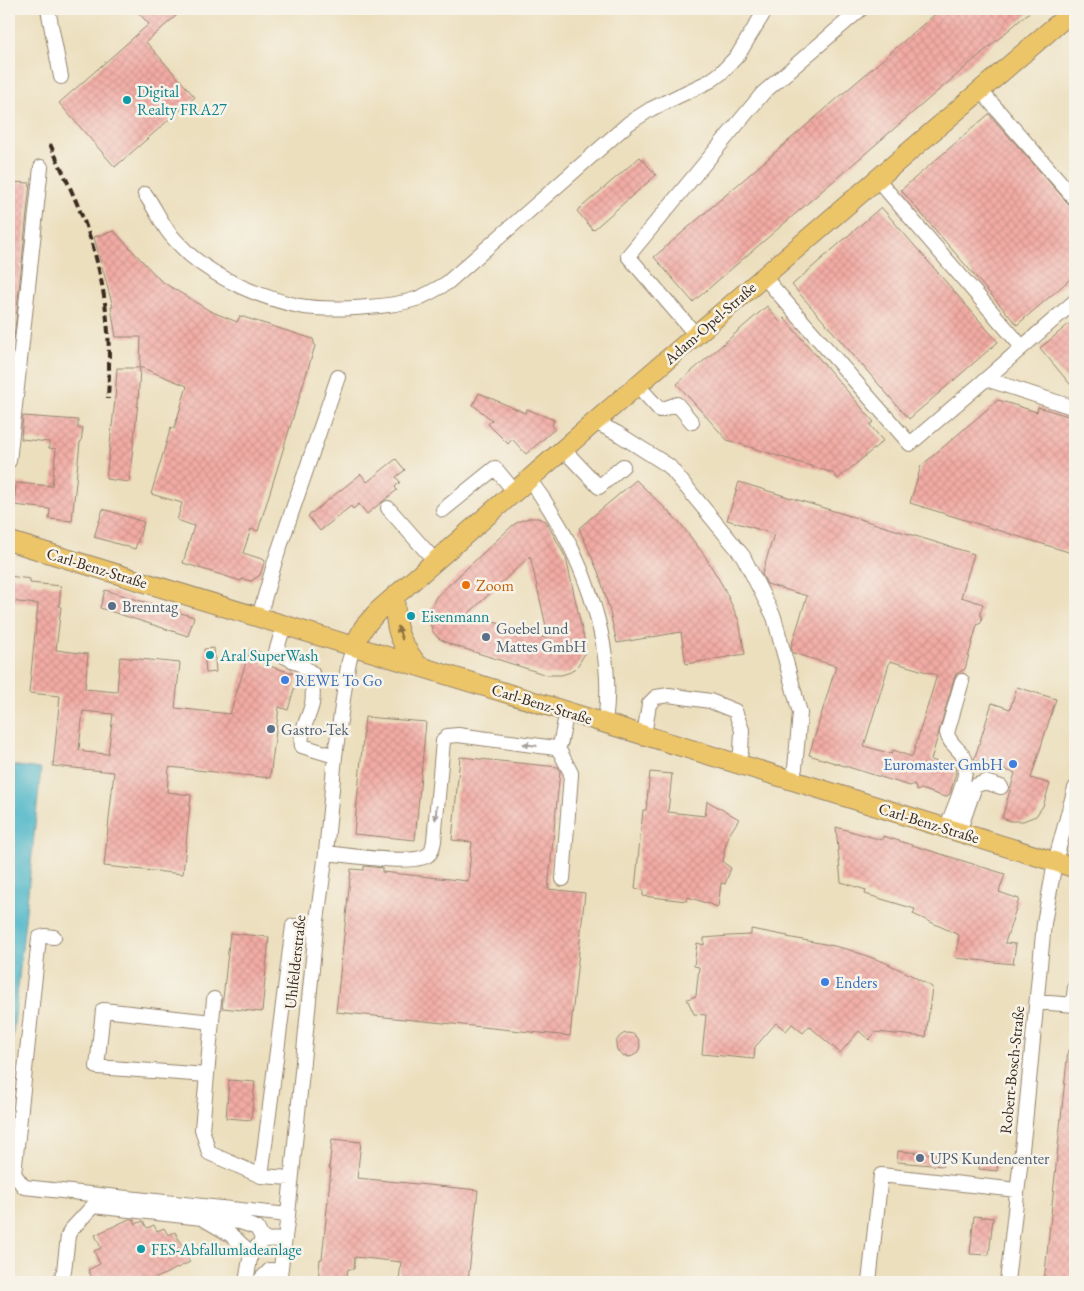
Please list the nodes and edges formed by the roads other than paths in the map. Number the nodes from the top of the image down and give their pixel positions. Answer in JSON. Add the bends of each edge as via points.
{"nodes":[{"id":1,"x":48,"y":9,"type":"edge"},
{"id":2,"x":766,"y":9,"type":"edge"},
{"id":3,"x":862,"y":9,"type":"edge"},
{"id":4,"x":1075,"y":9,"type":"edge"},
{"id":5,"x":61,"y":77,"type":"dead end"},
{"id":6,"x":980,"y":90,"type":"junction"},
{"id":7,"x":41,"y":167,"type":"dead end"},
{"id":8,"x":877,"y":179,"type":"junction"},
{"id":9,"x":145,"y":194,"type":"dead end"},
{"id":10,"x":1075,"y":198,"type":"edge"},
{"id":11,"x":764,"y":277,"type":"junction"},
{"id":12,"x":1075,"y":301,"type":"edge"},
{"id":13,"x":696,"y":335,"type":"junction"},
{"id":14,"x":1022,"y":347,"type":"junction"},
{"id":15,"x":338,"y":378,"type":"dead end"},
{"id":16,"x":986,"y":379,"type":"junction"},
{"id":17,"x":637,"y":385,"type":"junction"},
{"id":18,"x":1075,"y":408,"type":"edge"},
{"id":19,"x":595,"y":422,"type":"junction"},
{"id":20,"x":692,"y":422,"type":"dead end"},
{"id":21,"x":563,"y":449,"type":"junction"},
{"id":22,"x":9,"y":461,"type":"edge"},
{"id":23,"x":623,"y":466,"type":"dead end"},
{"id":24,"x":529,"y":479,"type":"junction"},
{"id":25,"x":515,"y":492,"type":"junction"},
{"id":26,"x":388,"y":508,"type":"dead end"},
{"id":27,"x":444,"y":510,"type":"dead end"},
{"id":28,"x":9,"y":541,"type":"edge"},
{"id":29,"x":435,"y":561,"type":"junction"},
{"id":30,"x":395,"y":596,"type":"junction"},
{"id":31,"x":259,"y":617,"type":"junction"},
{"id":32,"x":284,"y":625,"type":"junction"},
{"id":33,"x":354,"y":646,"type":"junction"},
{"id":34,"x":418,"y":666,"type":"junction"},
{"id":35,"x":962,"y":681,"type":"dead end"},
{"id":36,"x":566,"y":712,"type":"junction"},
{"id":37,"x":605,"y":723,"type":"junction"},
{"id":38,"x":644,"y":735,"type":"junction"},
{"id":39,"x":558,"y":748,"type":"junction"},
{"id":40,"x":335,"y":756,"type":"junction"},
{"id":41,"x":737,"y":764,"type":"junction"},
{"id":42,"x":792,"y":780,"type":"junction"},
{"id":43,"x":1001,"y":787,"type":"dead end"},
{"id":44,"x":1075,"y":788,"type":"edge"},
{"id":45,"x":953,"y":830,"type":"junction"},
{"id":46,"x":326,"y":854,"type":"junction"},
{"id":47,"x":1055,"y":862,"type":"junction"},
{"id":48,"x":1075,"y":868,"type":"edge"},
{"id":49,"x":563,"y":879,"type":"dead end"},
{"id":50,"x":316,"y":928,"type":"junction"},
{"id":51,"x":54,"y":937,"type":"dead end"},
{"id":52,"x":1075,"y":987,"type":"edge"},
{"id":53,"x":214,"y":999,"type":"dead end"},
{"id":54,"x":1037,"y":1002,"type":"junction"},
{"id":55,"x":1074,"y":1005,"type":"edge"},
{"id":56,"x":212,"y":1022,"type":"junction"},
{"id":57,"x":207,"y":1075,"type":"junction"},
{"id":58,"x":261,"y":1176,"type":"junction"},
{"id":59,"x":291,"y":1178,"type":"junction"},
{"id":60,"x":1017,"y":1190,"type":"junction"},
{"id":61,"x":288,"y":1215,"type":"junction"},
{"id":62,"x":202,"y":1218,"type":"junction"},
{"id":63,"x":285,"y":1239,"type":"junction"},
{"id":64,"x":262,"y":1240,"type":"junction"},
{"id":65,"x":251,"y":1253,"type":"junction"},
{"id":66,"x":280,"y":1277,"type":"edge"},
{"id":67,"x":60,"y":1282,"type":"edge"},
{"id":68,"x":246,"y":1282,"type":"edge"},
{"id":69,"x":261,"y":1282,"type":"edge"},
{"id":70,"x":869,"y":1282,"type":"edge"},
{"id":71,"x":1007,"y":1282,"type":"edge"}],
"edges":[{"from":1,"to":5,"type":"street"},
{"from":2,"to":9,"type":"street","via":[[738,55],[721,73],[629,123],[447,283],[415,299],[374,307],[321,309],[256,292],[211,271],[191,256],[174,240]]},
{"from":3,"to":13,"type":"street","via":[[762,93],[628,256]]},
{"from":4,"to":6,"type":"main road","name":"Adam-Opel-Straße"},
{"from":6,"to":8,"type":"main road","name":"Adam-Opel-Straße"},
{"from":6,"to":10,"type":"street"},
{"from":7,"to":22,"type":"street"},
{"from":8,"to":11,"type":"main road","name":"Adam-Opel-Straße"},
{"from":8,"to":14,"type":"street"},
{"from":11,"to":13,"type":"main road","name":"Adam-Opel-Straße"},
{"from":11,"to":16,"type":"street","via":[[910,444]]},
{"from":12,"to":14,"type":"street"},
{"from":13,"to":17,"type":"main road","name":"Adam-Opel-Straße"},
{"from":14,"to":16,"type":"street"},
{"from":15,"to":31,"type":"street"},
{"from":16,"to":18,"type":"street"},
{"from":17,"to":19,"type":"main road","name":"Adam-Opel-Straße"},
{"from":17,"to":20,"type":"street","via":[[660,410],[677,404]]},
{"from":19,"to":21,"type":"main road","name":"Adam-Opel-Straße"},
{"from":19,"to":42,"type":"street","via":[[669,466],[743,556],[774,618],[800,713]]},
{"from":21,"to":23,"type":"street","via":[[599,487]]},
{"from":21,"to":24,"type":"main road","name":"Adam-Opel-Straße"},
{"from":24,"to":25,"type":"main road","name":"Adam-Opel-Straße"},
{"from":24,"to":37,"type":"street","via":[[560,526],[589,591],[606,668],[608,697]]},
{"from":25,"to":27,"type":"street","via":[[495,468]]},
{"from":25,"to":29,"type":"main road","name":"Adam-Opel-Straße"},
{"from":26,"to":29,"type":"street"},
{"from":28,"to":31,"type":"main road","name":"Carl-Benz-Straße"},
{"from":29,"to":30,"type":"main road","name":"Adam-Opel-Straße"},
{"from":30,"to":33,"type":"main road","name":"Adam-Opel-Straße","via":[[367,623]]},
{"from":34,"to":30,"type":"main road","one_way":true,"via":[[399,634]]},
{"from":31,"to":32,"type":"main road","name":"Carl-Benz-Straße"},
{"from":32,"to":33,"type":"main road","name":"Carl-Benz-Straße"},
{"from":32,"to":40,"type":"street","via":[[276,652],[312,673],[312,702],[300,740],[302,746]]},
{"from":33,"to":34,"type":"main road","name":"Carl-Benz-Straße"},
{"from":33,"to":40,"type":"street","name":"Uhlfelderstraße"},
{"from":34,"to":36,"type":"main road","name":"Carl-Benz-Straße"},
{"from":35,"to":45,"type":"street","via":[[947,733],[964,757],[966,768],[951,817]]},
{"from":36,"to":37,"type":"main road","name":"Carl-Benz-Straße"},
{"from":36,"to":39,"type":"street"},
{"from":37,"to":38,"type":"main road","name":"Carl-Benz-Straße"},
{"from":38,"to":41,"type":"main road","name":"Carl-Benz-Straße"},
{"from":38,"to":41,"type":"street","via":[[649,704],[656,697],[669,695],[710,702],[735,711],[742,730]]},
{"from":39,"to":46,"type":"street","one_way":true,"via":[[447,736],[443,741],[434,841],[429,854],[416,860],[401,861]]},
{"from":39,"to":49,"type":"street","via":[[571,772]]},
{"from":40,"to":46,"type":"street","name":"Uhlfelderstraße"},
{"from":41,"to":42,"type":"main road","name":"Carl-Benz-Straße"},
{"from":42,"to":45,"type":"main road","name":"Carl-Benz-Straße"},
{"from":43,"to":45,"type":"street","via":[[985,782],[975,786]]},
{"from":44,"to":47,"type":"street","name":"Robert-Bosch-Straße"},
{"from":45,"to":47,"type":"main road","name":"Carl-Benz-Straße"},
{"from":46,"to":50,"type":"street","name":"Uhlfelderstraße"},
{"from":47,"to":48,"type":"main road","name":"Carl-Benz-Straße"},
{"from":47,"to":54,"type":"street","name":"Robert-Bosch-Straße","via":[[1044,923]]},
{"from":50,"to":58,"type":"street","via":[[293,926]]},
{"from":50,"to":59,"type":"street","name":"Uhlfelderstraße"},
{"from":51,"to":61,"type":"street","via":[[39,938],[14,1174],[24,1187]]},
{"from":52,"to":55,"type":"street"},
{"from":53,"to":56,"type":"street"},
{"from":54,"to":55,"type":"street"},
{"from":54,"to":60,"type":"street","name":"Robert-Bosch-Straße"},
{"from":56,"to":57,"type":"street"},
{"from":56,"to":57,"type":"street","via":[[103,1010],[97,1066]]},
{"from":57,"to":58,"type":"street","via":[[202,1129],[209,1153]]},
{"from":58,"to":59,"type":"street"},
{"from":59,"to":61,"type":"street","name":"Uhlfelderstraße"},
{"from":60,"to":70,"type":"street","via":[[881,1175]]},
{"from":60,"to":71,"type":"street","name":"Robert-Bosch-Straße"},
{"from":61,"to":63,"type":"street","name":"Uhlfelderstraße"},
{"from":62,"to":64,"type":"street","via":[[240,1222],[256,1228]]},
{"from":62,"to":65,"type":"street","via":[[232,1235]]},
{"from":62,"to":67,"type":"street","via":[[92,1206],[70,1231]]},
{"from":63,"to":64,"type":"street"},
{"from":63,"to":66,"type":"street","name":"Uhlfelderstraße"},
{"from":64,"to":65,"type":"street"},
{"from":65,"to":68,"type":"street"},
{"from":66,"to":69,"type":"street","via":[[270,1270]]}]}
